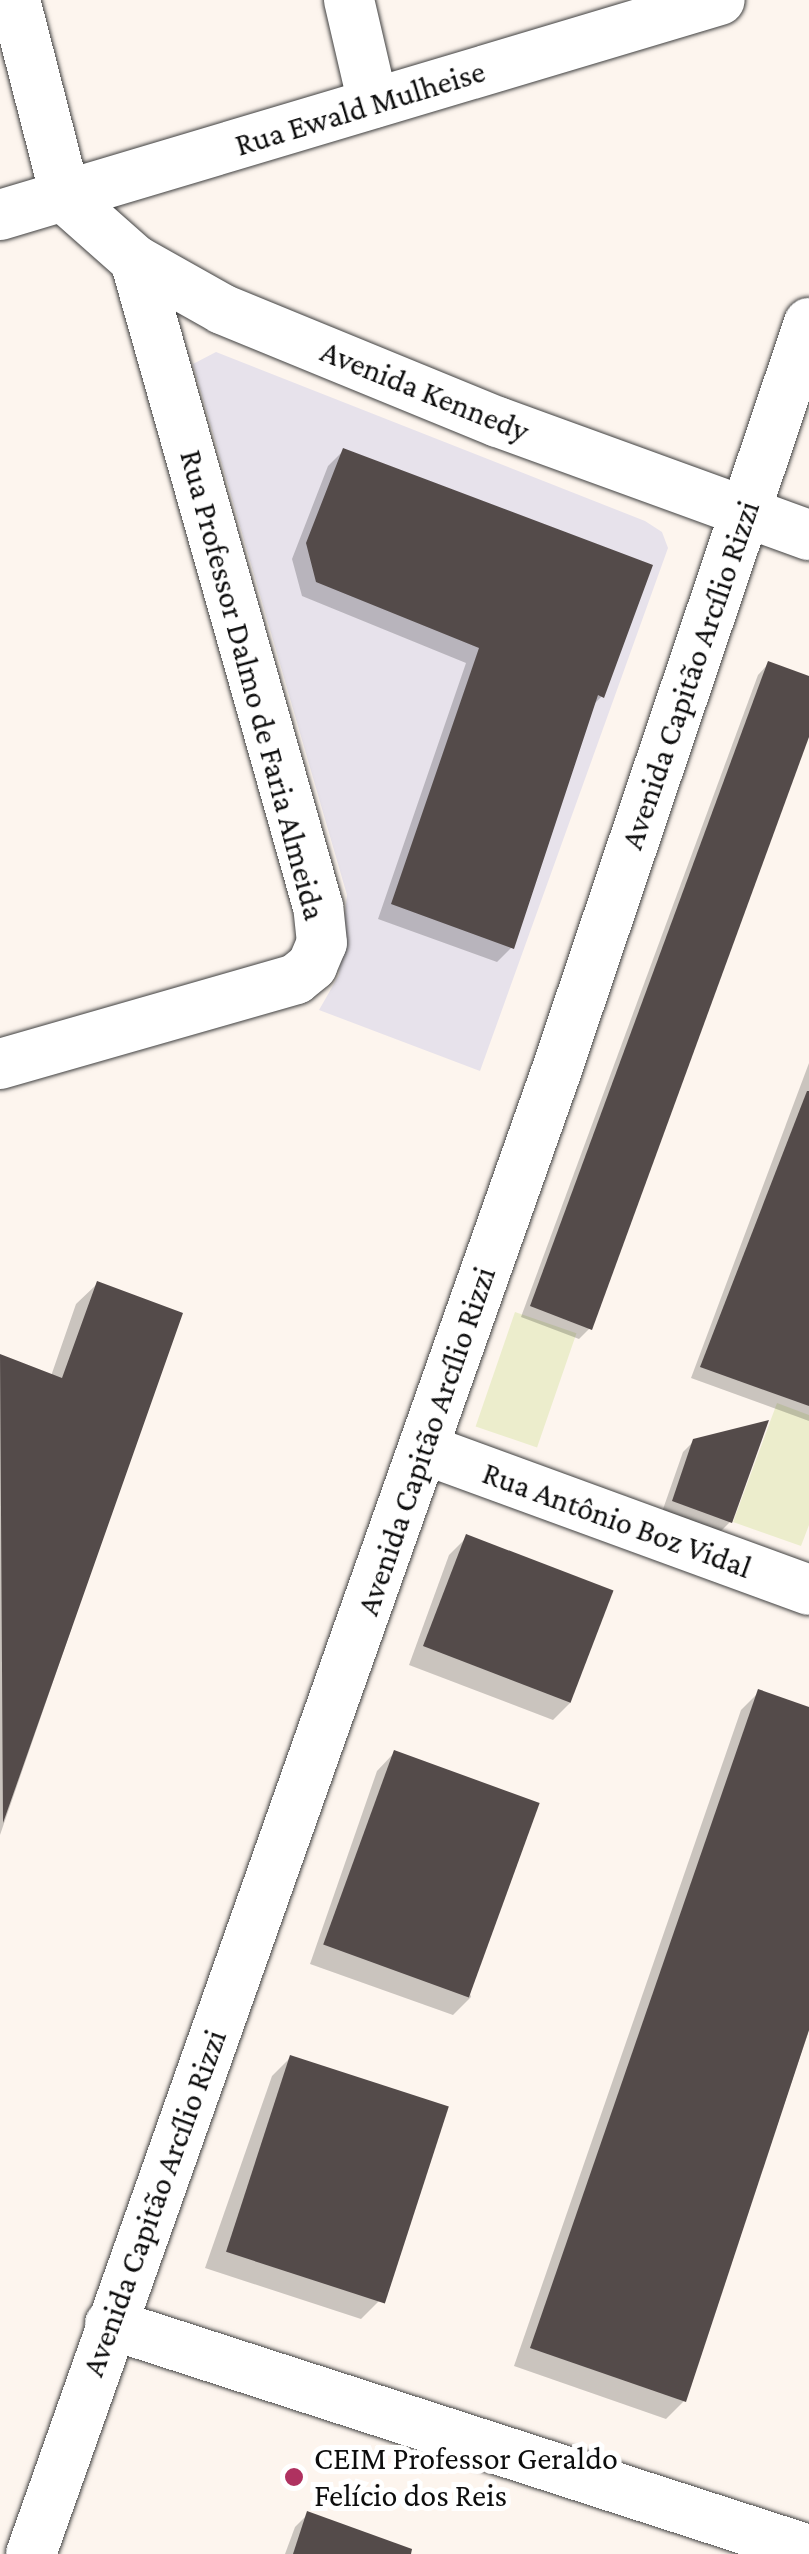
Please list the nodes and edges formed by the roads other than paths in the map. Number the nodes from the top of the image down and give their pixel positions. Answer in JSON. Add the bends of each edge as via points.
{"nodes":[{"id":1,"x":16,"y":0,"type":"edge"},
{"id":2,"x":350,"y":0,"type":"edge"},
{"id":3,"x":703,"y":2,"type":"edge"},
{"id":4,"x":373,"y":103,"type":"junction"},
{"id":5,"x":66,"y":199,"type":"junction"},
{"id":6,"x":0,"y":215,"type":"edge"},
{"id":7,"x":134,"y":260,"type":"junction"},
{"id":8,"x":809,"y":323,"type":"edge"},
{"id":9,"x":744,"y":511,"type":"junction"},
{"id":10,"x":809,"y":536,"type":"edge"},
{"id":11,"x":0,"y":1064,"type":"edge"},
{"id":12,"x":424,"y":1449,"type":"junction"},
{"id":13,"x":809,"y":1590,"type":"edge"},
{"id":14,"x":110,"y":2324,"type":"junction"},
{"id":15,"x":809,"y":2550,"type":"edge"},
{"id":16,"x":31,"y":2554,"type":"edge"}],
"edges":[{"from":1,"to":5,"type":"street"},
{"from":2,"to":4,"type":"street"},
{"from":3,"to":4,"type":"street","name":"Rua Ewald Mulheise"},
{"from":4,"to":5,"type":"street","name":"Rua Ewald Mulheise"},
{"from":5,"to":6,"type":"street","name":"Rua Ewald Mulheise"},
{"from":5,"to":7,"type":"street","name":"Avenida Kennedy"},
{"from":7,"to":9,"type":"street","name":"Avenida Kennedy","via":[[240,317],[498,422]]},
{"from":7,"to":11,"type":"street","name":"Rua Professor Dalmo de Faria Almeida","via":[[318,907],[322,944],[312,966],[296,979]]},
{"from":8,"to":9,"type":"street","name":"Avenida Capitão Arcílio Rizzi"},
{"from":9,"to":10,"type":"street","name":"Avenida Kennedy"},
{"from":9,"to":12,"type":"street","name":"Avenida Capitão Arcílio Rizzi"},
{"from":12,"to":13,"type":"street","name":"Rua Antônio Boz Vidal"},
{"from":12,"to":14,"type":"street","name":"Avenida Capitão Arcílio Rizzi"},
{"from":14,"to":15,"type":"street"},
{"from":14,"to":16,"type":"street","name":"Avenida Capitão Arcílio Rizzi"}]}
